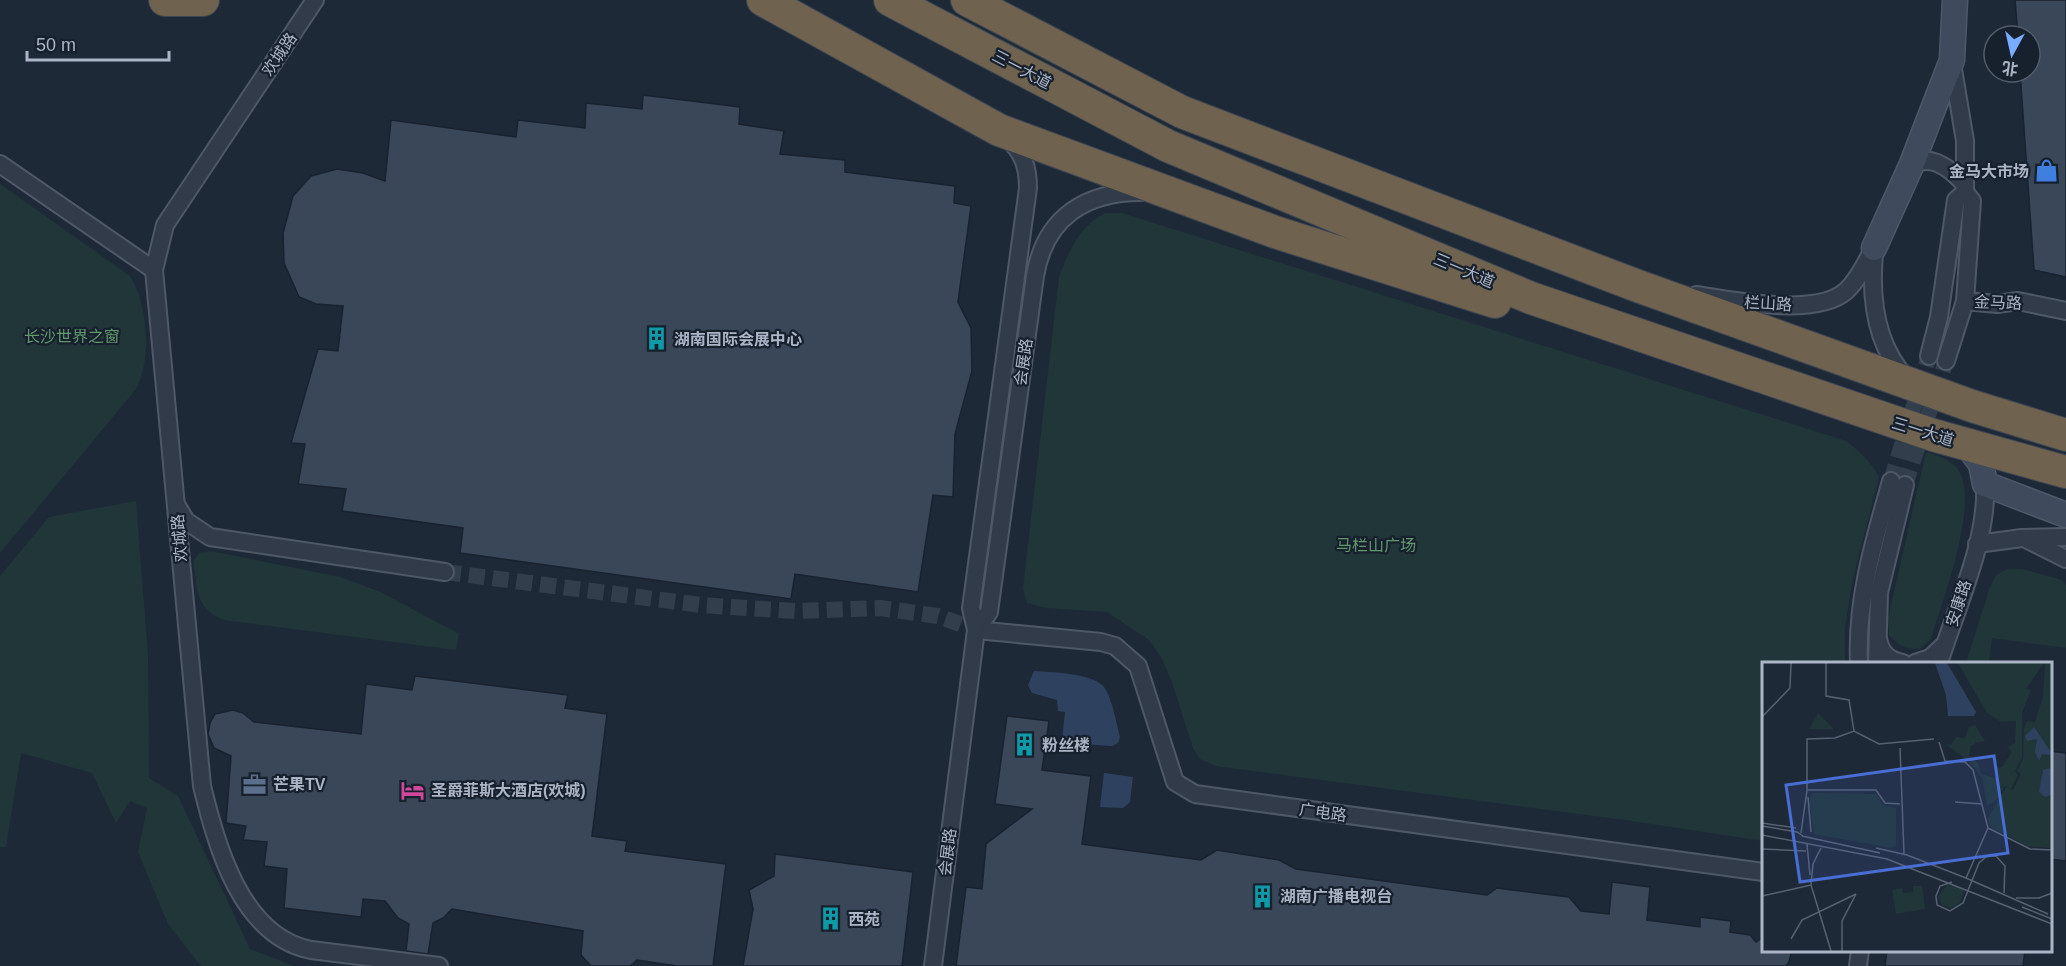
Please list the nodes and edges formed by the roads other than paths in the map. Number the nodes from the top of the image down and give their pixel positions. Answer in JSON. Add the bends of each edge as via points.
{"nodes":[{"id":1,"x":165,"y":0,"type":"edge"},
{"id":2,"x":203,"y":0,"type":"edge"},
{"id":3,"x":315,"y":0,"type":"edge"},
{"id":4,"x":764,"y":0,"type":"edge"},
{"id":5,"x":890,"y":0,"type":"edge"},
{"id":6,"x":968,"y":0,"type":"edge"},
{"id":7,"x":1955,"y":0,"type":"edge"},
{"id":8,"x":1952,"y":60,"type":"junction"},
{"id":9,"x":999,"y":130,"type":"junction"},
{"id":10,"x":0,"y":165,"type":"edge"},
{"id":11,"x":1911,"y":166,"type":"junction"},
{"id":12,"x":1965,"y":188,"type":"junction"},
{"id":13,"x":1177,"y":196,"type":"junction"},
{"id":14,"x":1874,"y":248,"type":"junction"},
{"id":15,"x":154,"y":270,"type":"junction"},
{"id":16,"x":1635,"y":285,"type":"junction"},
{"id":17,"x":1965,"y":301,"type":"junction"},
{"id":18,"x":2066,"y":311,"type":"edge"},
{"id":19,"x":1929,"y":356,"type":"tunnel mouth"},
{"id":20,"x":1946,"y":361,"type":"tunnel mouth"},
{"id":21,"x":1912,"y":384,"type":"junction"},
{"id":22,"x":1860,"y":410,"type":"junction"},
{"id":23,"x":2066,"y":435,"type":"edge"},
{"id":24,"x":1966,"y":444,"type":"junction"},
{"id":25,"x":2066,"y":472,"type":"edge"},
{"id":26,"x":1985,"y":484,"type":"junction"},
{"id":27,"x":176,"y":504,"type":"junction"},
{"id":28,"x":2066,"y":515,"type":"edge"},
{"id":29,"x":2066,"y":537,"type":"edge"},
{"id":30,"x":2022,"y":538,"type":"junction"},
{"id":31,"x":1977,"y":544,"type":"junction"},
{"id":32,"x":2066,"y":559,"type":"edge"},
{"id":33,"x":445,"y":572,"type":"tunnel mouth"},
{"id":34,"x":976,"y":630,"type":"junction"},
{"id":35,"x":1878,"y":636,"type":"junction"},
{"id":36,"x":1945,"y":644,"type":"junction"},
{"id":37,"x":1859,"y":662,"type":"edge"},
{"id":38,"x":1877,"y":662,"type":"edge"},
{"id":39,"x":1900,"y":662,"type":"edge"},
{"id":40,"x":1918,"y":662,"type":"edge"},
{"id":41,"x":1939,"y":662,"type":"edge"},
{"id":42,"x":1762,"y":872,"type":"edge"},
{"id":43,"x":1860,"y":951,"type":"edge"},
{"id":44,"x":439,"y":966,"type":"edge"},
{"id":45,"x":933,"y":966,"type":"edge"},
{"id":46,"x":1858,"y":966,"type":"edge"}],
"edges":[{"from":1,"to":2,"type":"highway"},
{"from":3,"to":15,"type":"street","name":"欢城路","via":[[165,225]]},
{"from":4,"to":9,"type":"highway"},
{"from":5,"to":22,"type":"highway","name":"三一大道","via":[[1168,146],[1532,298]]},
{"from":6,"to":16,"type":"highway","via":[[1182,112]]},
{"from":7,"to":8,"type":"street","name":"栏山路"},
{"from":8,"to":11,"type":"street","name":"栏山路"},
{"from":8,"to":12,"type":"street","name":"栏山路","via":[[1965,141]]},
{"from":9,"to":13,"type":"highway"},
{"from":9,"to":34,"type":"street","name":"会展路","via":[[1022,154],[1028,188],[971,608]]},
{"from":10,"to":15,"type":"street"},
{"from":11,"to":12,"type":"street","via":[[1921,161],[1934,162],[1952,170]]},
{"from":11,"to":14,"type":"street","name":"栏山路"},
{"from":12,"to":17,"type":"street","name":"栏山路","via":[[1972,201]]},
{"from":12,"to":19,"type":"street","name":"栏山路","via":[[1956,200],[1939,317]]},
{"from":13,"to":22,"type":"highway","via":[[1387,269]]},
{"from":13,"to":34,"type":"street","name":"会展路","via":[[1135,192],[1103,197],[1068,212],[1048,236],[1035,276],[989,612]]},
{"from":14,"to":16,"type":"street","name":"栏山路","via":[[1846,291],[1816,305],[1738,302]]},
{"from":14,"to":21,"type":"street","name":"栏山路","via":[[1871,296],[1875,318],[1898,369]]},
{"from":15,"to":27,"type":"street","name":"欢城路"},
{"from":16,"to":21,"type":"highway"},
{"from":17,"to":18,"type":"street","name":"金马路","via":[[2018,301]]},
{"from":17,"to":20,"type":"street","name":"栏山路"},
{"from":21,"to":23,"type":"highway"},
{"from":22,"to":24,"type":"highway","name":"三一大道"},
{"from":24,"to":25,"type":"highway","name":"三一大道"},
{"from":24,"to":26,"type":"street","via":[[1981,464]]},
{"from":26,"to":28,"type":"street"},
{"from":26,"to":31,"type":"street","name":"安康路","via":[[1986,505]]},
{"from":27,"to":33,"type":"street","via":[[186,520],[210,537]]},
{"from":27,"to":44,"type":"street","name":"欢城路","via":[[202,786],[223,856],[248,904],[279,940],[294,947]]},
{"from":29,"to":30,"type":"street"},
{"from":30,"to":31,"type":"street"},
{"from":30,"to":32,"type":"street"},
{"from":31,"to":36,"type":"street","name":"安康路"},
{"from":34,"to":42,"type":"street","name":"广电路","via":[[1101,642],[1124,652],[1138,666],[1175,782],[1195,794]]},
{"from":34,"to":45,"type":"street","name":"会展路"},
{"from":35,"to":37,"type":"street","via":[[1879,593],[1898,483],[1868,566],[1860,614]]},
{"from":35,"to":38,"type":"street"},
{"from":35,"to":39,"type":"street","via":[[1887,657]]},
{"from":36,"to":40,"type":"street","via":[[1930,658]]},
{"from":36,"to":41,"type":"street","name":"安康路"},
{"from":43,"to":46,"type":"street"}]}
